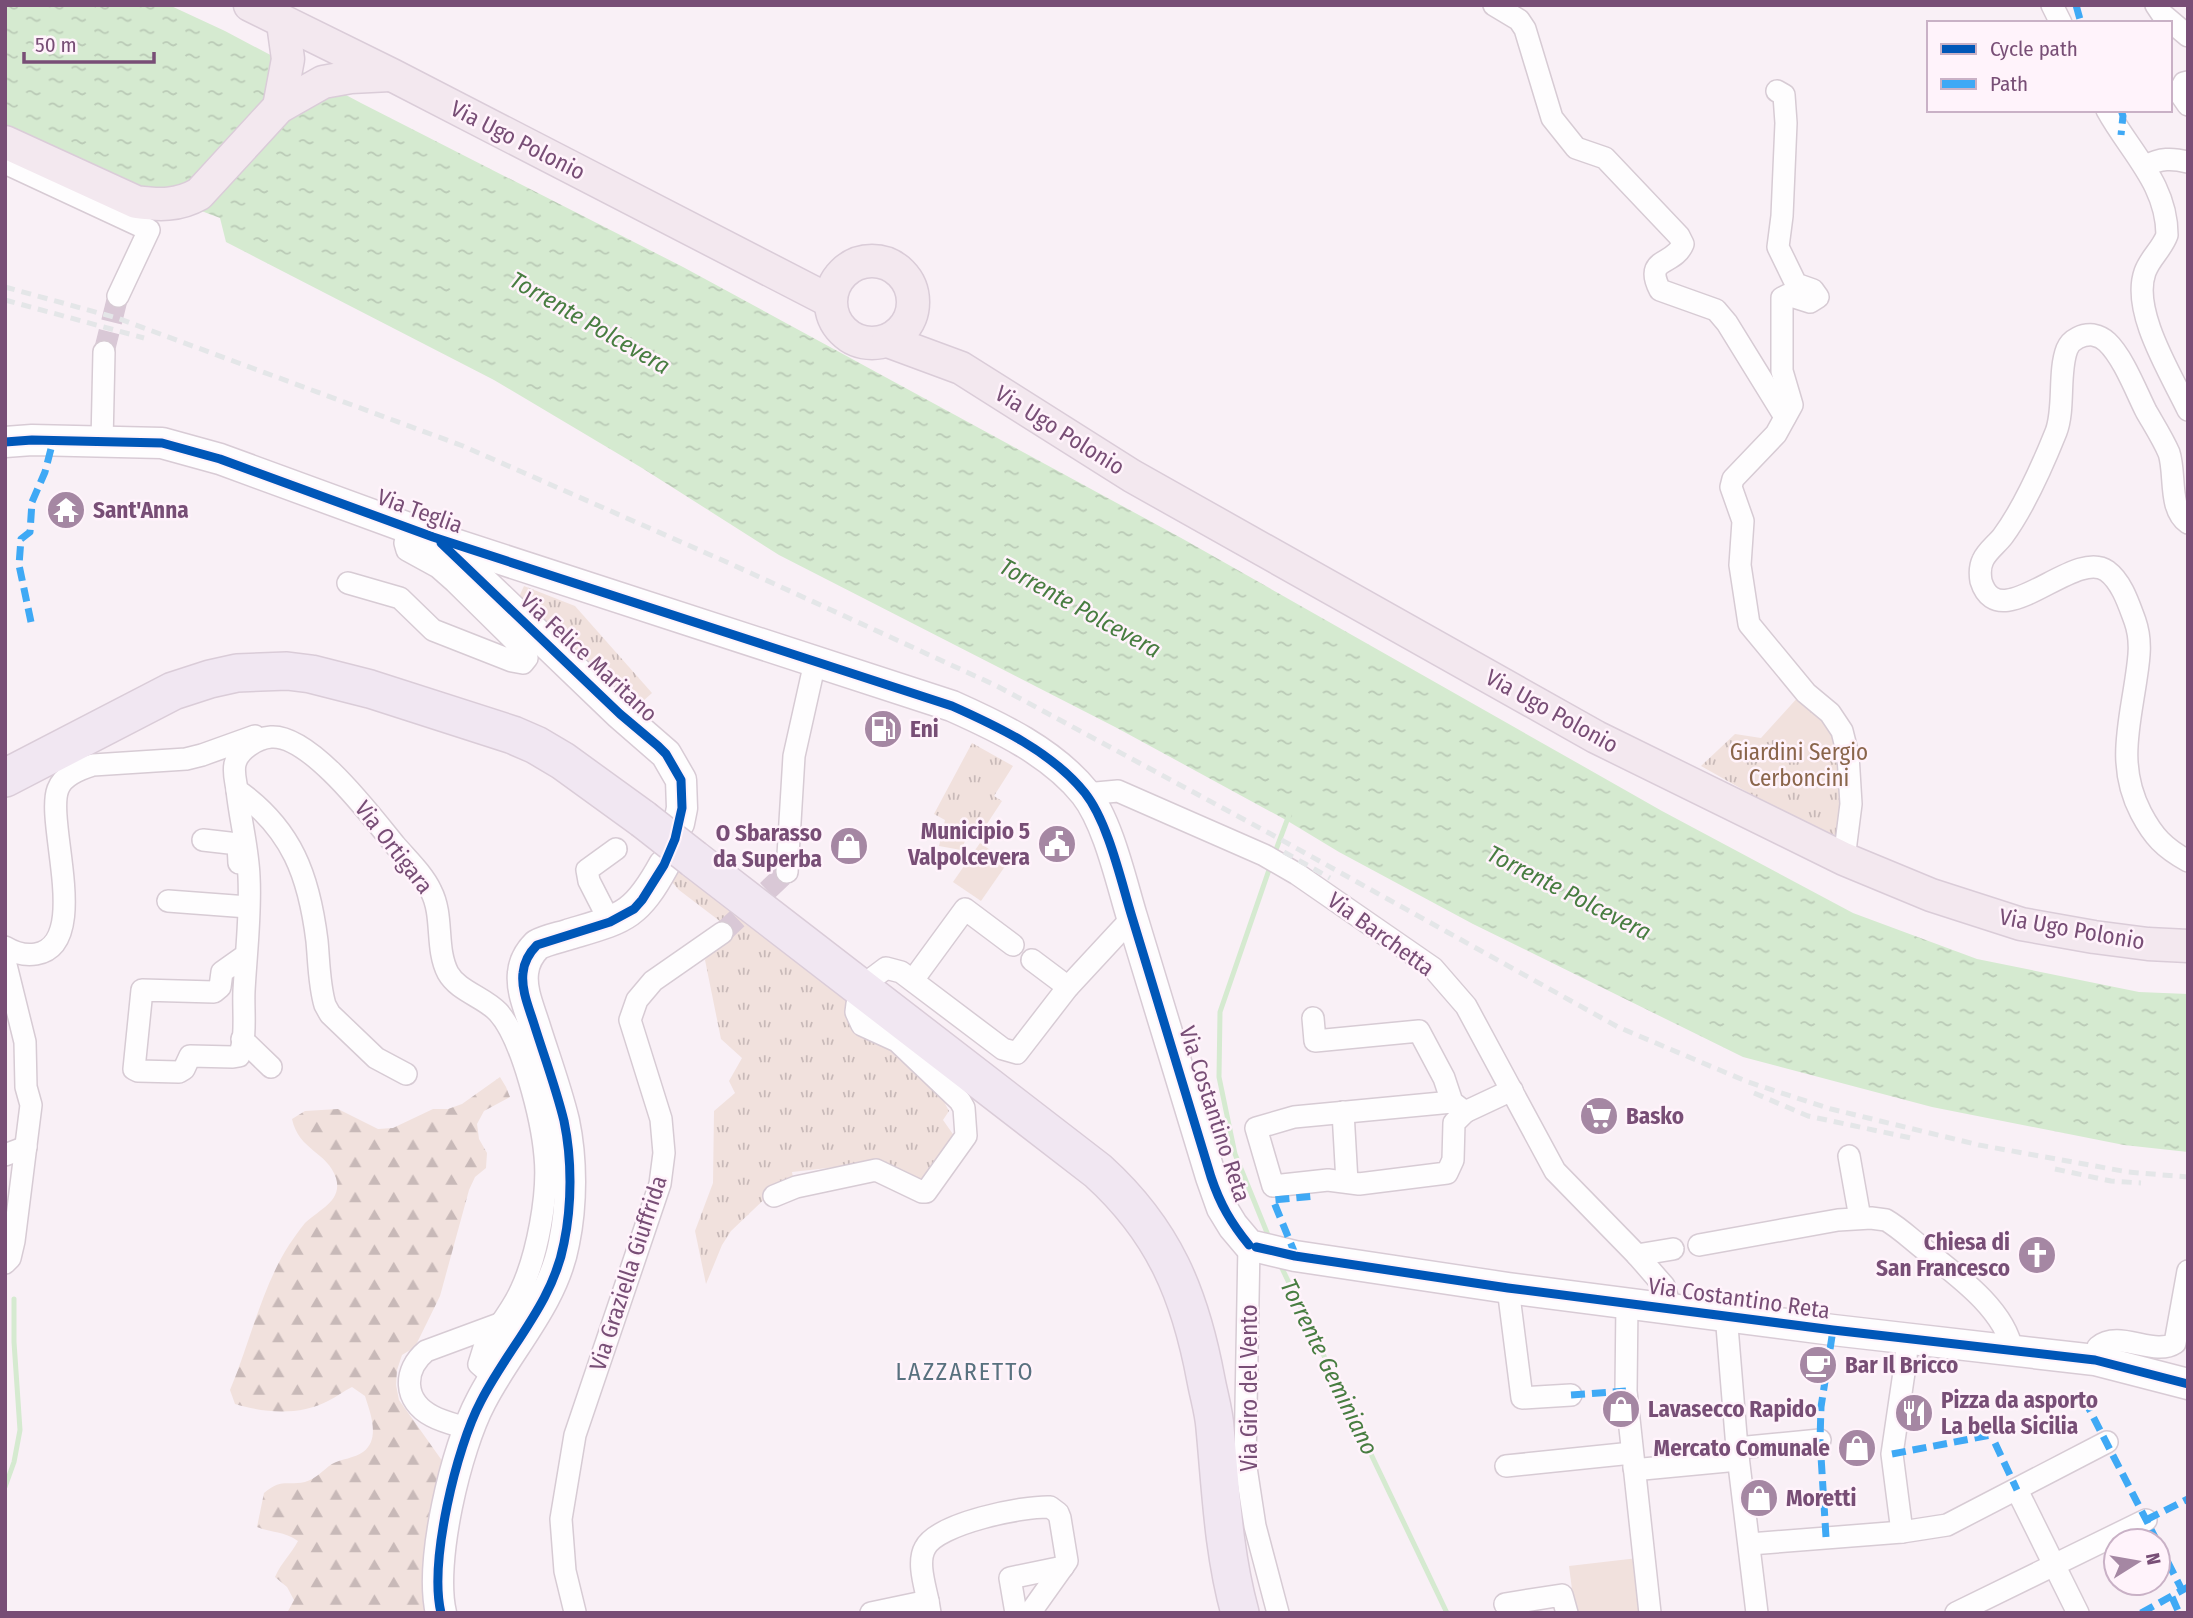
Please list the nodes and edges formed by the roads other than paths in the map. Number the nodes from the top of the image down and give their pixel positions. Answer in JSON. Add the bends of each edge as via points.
{"nodes":[{"id":1,"x":250,"y":5,"type":"edge"},
{"id":2,"x":1494,"y":5,"type":"edge"},
{"id":3,"x":2052,"y":5,"type":"edge"},
{"id":4,"x":2156,"y":5,"type":"edge"},
{"id":5,"x":2061,"y":21,"type":"edge"},
{"id":6,"x":2170,"y":21,"type":"edge"},
{"id":7,"x":2172,"y":22,"type":"edge"},
{"id":8,"x":284,"y":30,"type":"junction"},
{"id":9,"x":2188,"y":36,"type":"edge"},
{"id":10,"x":392,"y":75,"type":"junction"},
{"id":11,"x":2188,"y":82,"type":"edge"},
{"id":12,"x":1777,"y":91,"type":"dead end"},
{"id":13,"x":2188,"y":105,"type":"edge"},
{"id":14,"x":279,"y":107,"type":"junction"},
{"id":15,"x":2108,"y":112,"type":"edge"},
{"id":16,"x":5,"y":142,"type":"edge"},
{"id":17,"x":2188,"y":162,"type":"edge"},
{"id":18,"x":5,"y":163,"type":"edge"},
{"id":19,"x":2146,"y":166,"type":"junction"},
{"id":20,"x":835,"y":288,"type":"junction"},
{"id":21,"x":118,"y":296,"type":"tunnel mouth"},
{"id":22,"x":914,"y":310,"type":"junction"},
{"id":23,"x":888,"y":341,"type":"junction"},
{"id":24,"x":104,"y":352,"type":"tunnel mouth"},
{"id":25,"x":961,"y":368,"type":"junction"},
{"id":26,"x":2188,"y":410,"type":"edge"},
{"id":27,"x":1785,"y":417,"type":"junction"},
{"id":28,"x":5,"y":442,"type":"edge"},
{"id":29,"x":102,"y":442,"type":"junction"},
{"id":30,"x":2188,"y":523,"type":"edge"},
{"id":31,"x":421,"y":532,"type":"junction"},
{"id":32,"x":506,"y":560,"type":"junction"},
{"id":33,"x":348,"y":583,"type":"dead end"},
{"id":34,"x":504,"y":604,"type":"junction"},
{"id":35,"x":815,"y":662,"type":"junction"},
{"id":36,"x":264,"y":738,"type":"junction"},
{"id":37,"x":5,"y":778,"type":"edge"},
{"id":38,"x":237,"y":790,"type":"junction"},
{"id":39,"x":1085,"y":794,"type":"junction"},
{"id":40,"x":679,"y":823,"type":"dead end"},
{"id":41,"x":204,"y":841,"type":"dead end"},
{"id":42,"x":616,"y":849,"type":"dead end"},
{"id":43,"x":1844,"y":859,"type":"junction"},
{"id":44,"x":2188,"y":861,"type":"edge"},
{"id":45,"x":679,"y":862,"type":"junction"},
{"id":46,"x":787,"y":872,"type":"tunnel mouth"},
{"id":47,"x":1955,"y":888,"type":"dead end"},
{"id":48,"x":168,"y":901,"type":"dead end"},
{"id":49,"x":248,"y":907,"type":"junction"},
{"id":50,"x":1132,"y":918,"type":"junction"},
{"id":51,"x":610,"y":922,"type":"junction"},
{"id":52,"x":2021,"y":923,"type":"junction"},
{"id":53,"x":722,"y":933,"type":"tunnel mouth"},
{"id":54,"x":1013,"y":945,"type":"dead end"},
{"id":55,"x":2188,"y":946,"type":"edge"},
{"id":56,"x":5,"y":947,"type":"edge"},
{"id":57,"x":246,"y":955,"type":"junction"},
{"id":58,"x":1032,"y":960,"type":"dead end"},
{"id":59,"x":5,"y":961,"type":"edge"},
{"id":60,"x":874,"y":977,"type":"dead end"},
{"id":61,"x":913,"y":980,"type":"junction"},
{"id":62,"x":1068,"y":987,"type":"junction"},
{"id":63,"x":857,"y":1004,"type":"dead end"},
{"id":64,"x":1313,"y":1018,"type":"dead end"},
{"id":65,"x":242,"y":1039,"type":"junction"},
{"id":66,"x":271,"y":1067,"type":"dead end"},
{"id":67,"x":406,"y":1074,"type":"dead end"},
{"id":68,"x":1512,"y":1090,"type":"junction"},
{"id":69,"x":1458,"y":1107,"type":"junction"},
{"id":70,"x":1343,"y":1112,"type":"junction"},
{"id":71,"x":26,"y":1147,"type":"junction"},
{"id":72,"x":5,"y":1155,"type":"edge"},
{"id":73,"x":1849,"y":1156,"type":"dead end"},
{"id":74,"x":1347,"y":1182,"type":"junction"},
{"id":75,"x":774,"y":1195,"type":"dead end"},
{"id":76,"x":1860,"y":1218,"type":"junction"},
{"id":77,"x":1699,"y":1245,"type":"dead end"},
{"id":78,"x":1253,"y":1246,"type":"junction"},
{"id":79,"x":1673,"y":1249,"type":"dead end"},
{"id":80,"x":1637,"y":1255,"type":"junction"},
{"id":81,"x":5,"y":1263,"type":"edge"},
{"id":82,"x":2188,"y":1271,"type":"edge"},
{"id":83,"x":1508,"y":1288,"type":"junction"},
{"id":84,"x":1627,"y":1302,"type":"junction"},
{"id":85,"x":1670,"y":1307,"type":"junction"},
{"id":86,"x":1726,"y":1314,"type":"junction"},
{"id":87,"x":499,"y":1324,"type":"junction"},
{"id":88,"x":1907,"y":1339,"type":"junction"},
{"id":89,"x":2012,"y":1350,"type":"junction"},
{"id":90,"x":2095,"y":1360,"type":"junction"},
{"id":91,"x":495,"y":1378,"type":"junction"},
{"id":92,"x":2188,"y":1384,"type":"edge"},
{"id":93,"x":1571,"y":1395,"type":"dead end"},
{"id":94,"x":469,"y":1429,"type":"junction"},
{"id":95,"x":1820,"y":1440,"type":"dead end"},
{"id":96,"x":2107,"y":1443,"type":"dead end"},
{"id":97,"x":1738,"y":1454,"type":"junction"},
{"id":98,"x":1633,"y":1460,"type":"junction"},
{"id":99,"x":1506,"y":1466,"type":"dead end"},
{"id":100,"x":2017,"y":1490,"type":"junction"},
{"id":101,"x":2146,"y":1520,"type":"dead end"},
{"id":102,"x":1902,"y":1532,"type":"junction"},
{"id":103,"x":1750,"y":1544,"type":"junction"},
{"id":104,"x":2055,"y":1565,"type":"junction"},
{"id":105,"x":1063,"y":1567,"type":"junction"},
{"id":106,"x":1505,"y":1604,"type":"dead end"},
{"id":107,"x":929,"y":1607,"type":"edge"},
{"id":108,"x":575,"y":1612,"type":"edge"},
{"id":109,"x":441,"y":1613,"type":"edge"},
{"id":110,"x":870,"y":1613,"type":"edge"},
{"id":111,"x":1016,"y":1613,"type":"edge"},
{"id":112,"x":1030,"y":1613,"type":"edge"},
{"id":113,"x":1240,"y":1613,"type":"edge"},
{"id":114,"x":1278,"y":1613,"type":"edge"},
{"id":115,"x":1567,"y":1613,"type":"edge"},
{"id":116,"x":1650,"y":1613,"type":"edge"},
{"id":117,"x":1757,"y":1613,"type":"edge"},
{"id":118,"x":1956,"y":1613,"type":"edge"},
{"id":119,"x":2078,"y":1613,"type":"edge"}],
"edges":[{"from":1,"to":8,"type":"main road","name":"Via Ugo Polonio"},
{"from":2,"to":27,"type":"street","via":[[1525,29],[1552,118],[1576,148],[1605,158],[1679,236],[1680,252],[1654,271],[1660,290],[1716,310]]},
{"from":3,"to":5,"type":"street"},
{"from":4,"to":6,"type":"street"},
{"from":7,"to":9,"type":"street"},
{"from":8,"to":10,"type":"main road","name":"Via Ugo Polonio"},
{"from":8,"to":14,"type":"main road","via":[[288,59]]},
{"from":10,"to":14,"type":"main road","via":[[323,82]]},
{"from":10,"to":20,"type":"main road","name":"Via Ugo Polonio","via":[[784,278]]},
{"from":11,"to":13,"type":"street","via":[[2179,92]]},
{"from":12,"to":27,"type":"street","via":[[1784,95],[1787,123],[1778,247],[1796,284],[1818,297],[1810,302],[1784,295],[1781,301],[1782,371],[1793,405]]},
{"from":14,"to":16,"type":"main road","via":[[199,194],[184,202],[136,202]]},
{"from":15,"to":19,"type":"street"},
{"from":17,"to":19,"type":"street","via":[[2157,160]]},
{"from":18,"to":21,"type":"street","via":[[149,230]]},
{"from":19,"to":26,"type":"street","via":[[2160,196],[2167,235],[2145,272],[2141,293],[2151,331]]},
{"from":20,"to":22,"type":"main road","name":"Via Ugo Polonio","via":[[850,267],[877,261],[901,272],[910,284]]},
{"from":20,"to":23,"type":"main road","name":"Via Ugo Polonio","via":[[832,314],[838,327],[860,342]]},
{"from":22,"to":23,"type":"main road","via":[[900,334]]},
{"from":22,"to":25,"type":"main road","name":"Via Ugo Polonio"},
{"from":23,"to":25,"type":"main road","name":"Via Ugo Polonio"},
{"from":24,"to":29,"type":"street"},
{"from":25,"to":43,"type":"main road","name":"Via Ugo Polonio","via":[[1132,476],[1596,737]]},
{"from":27,"to":43,"type":"street","via":[[1776,434],[1733,478],[1731,487],[1743,521],[1740,565],[1749,624],[1842,731],[1851,804]]},
{"from":28,"to":29,"type":"main road","name":"Via Teglia"},
{"from":29,"to":31,"type":"main road","name":"Via Teglia","via":[[162,443],[220,459]]},
{"from":30,"to":44,"type":"street","via":[[2179,513],[2169,455],[2118,358],[2101,337],[2077,338],[2066,349],[2057,429],[2025,500],[1983,559],[1982,582],[1990,595],[2003,600],[2023,597],[2081,568],[2101,568],[2114,578],[2128,603],[2141,650],[2125,757],[2129,784],[2151,832]]},
{"from":31,"to":32,"type":"main road","name":"Via Teglia"},
{"from":31,"to":33,"type":"street","via":[[405,543],[407,550],[455,582],[525,651],[523,663],[433,630],[400,598]]},
{"from":31,"to":34,"type":"main road","name":"Via Felice Maritano","via":[[464,563]]},
{"from":32,"to":34,"type":"main road","name":"Via Felice Maritano","via":[[499,585]]},
{"from":32,"to":35,"type":"main road","name":"Via Teglia"},
{"from":34,"to":40,"type":"main road","name":"Via Felice Maritano","via":[[666,754],[681,780]]},
{"from":35,"to":39,"type":"main road","name":"Via Costantino Reta","via":[[985,721],[1028,745]]},
{"from":35,"to":46,"type":"street","via":[[794,757]]},
{"from":36,"to":38,"type":"street","via":[[236,760]]},
{"from":36,"to":56,"type":"street","via":[[253,736],[186,759],[93,765],[63,780],[56,797],[64,888],[60,932],[53,947],[42,953],[22,954]]},
{"from":36,"to":87,"type":"street","name":"Via Ortigara","via":[[290,740],[322,764],[423,877],[436,902],[442,954],[450,976],[496,1009],[512,1036],[542,1126],[546,1184],[524,1283]]},
{"from":37,"to":45,"type":"highway","bridge":true,"via":[[173,691],[237,673],[287,671],[370,689],[536,745],[643,819]]},
{"from":38,"to":49,"type":"street","via":[[249,876]]},
{"from":38,"to":67,"type":"street","via":[[257,804],[297,856],[314,924],[327,1010],[376,1058]]},
{"from":39,"to":50,"type":"main road","name":"Via Costantino Reta","via":[[1108,843]]},
{"from":39,"to":68,"type":"street","name":"Via Barchetta","via":[[1118,791],[1264,855],[1433,968],[1466,1006]]},
{"from":41,"to":49,"type":"street","via":[[238,844],[237,891]]},
{"from":42,"to":51,"type":"street","via":[[587,870]]},
{"from":43,"to":52,"type":"main road","name":"Via Ugo Polonio","via":[[1931,895]]},
{"from":45,"to":51,"type":"main road","via":[[634,909]]},
{"from":45,"to":113,"type":"highway","via":[[1098,1171],[1141,1215],[1179,1278],[1200,1347],[1215,1425],[1231,1581]]},
{"from":47,"to":52,"type":"street","via":[[2018,906]]},
{"from":48,"to":49,"type":"street"},
{"from":49,"to":57,"type":"street"},
{"from":50,"to":62,"type":"street"},
{"from":50,"to":78,"type":"main road","name":"Via Costantino Reta","via":[[1222,1208]]},
{"from":51,"to":91,"type":"main road","via":[[545,941],[525,962],[524,995],[564,1121],[569,1211],[557,1272]]},
{"from":52,"to":55,"type":"main road","name":"Via Ugo Polonio","via":[[2094,937]]},
{"from":53,"to":108,"type":"street","name":"Via Graziella Giuffrida","via":[[653,981],[637,1000],[630,1020],[661,1119],[664,1153],[660,1184],[575,1435],[561,1519],[565,1571]]},
{"from":54,"to":61,"type":"street","via":[[965,909]]},
{"from":57,"to":65,"type":"street"},
{"from":57,"to":65,"type":"street","via":[[222,972],[218,991],[142,990],[133,1065],[138,1071],[179,1072],[190,1056],[239,1056]]},
{"from":58,"to":62,"type":"street"},
{"from":59,"to":71,"type":"street","via":[[27,1051],[26,1087],[31,1105]]},
{"from":60,"to":61,"type":"street","via":[[886,968]]},
{"from":61,"to":62,"type":"street","via":[[1003,1049],[1017,1053]]},
{"from":63,"to":75,"type":"street","via":[[863,1025],[897,1041],[960,1101],[966,1136],[926,1192],[876,1170]]},
{"from":64,"to":69,"type":"street","via":[[1315,1041],[1419,1031]]},
{"from":65,"to":66,"type":"street"},
{"from":68,"to":69,"type":"street"},
{"from":68,"to":80,"type":"street","name":"Via Barchetta","via":[[1555,1171]]},
{"from":69,"to":70,"type":"street"},
{"from":69,"to":74,"type":"street","via":[[1453,1160],[1447,1173]]},
{"from":70,"to":74,"type":"street"},
{"from":70,"to":74,"type":"street","via":[[1294,1117],[1256,1128],[1273,1185]]},
{"from":71,"to":72,"type":"street"},
{"from":71,"to":81,"type":"street","via":[[14,1241]]},
{"from":73,"to":76,"type":"street"},
{"from":76,"to":77,"type":"street"},
{"from":76,"to":89,"type":"street","via":[[1894,1224],[1966,1283],[2005,1329]]},
{"from":78,"to":83,"type":"main road","name":"Via Costantino Reta"},
{"from":78,"to":114,"type":"street","name":"Via Giro del Vento","via":[[1245,1461],[1255,1526]]},
{"from":79,"to":80,"type":"street"},
{"from":80,"to":85,"type":"street","name":"Via Barchetta","via":[[1664,1286]]},
{"from":82,"to":90,"type":"street","via":[[2175,1343],[2166,1347],[2107,1342],[2098,1347]]},
{"from":83,"to":84,"type":"main road","name":"Via Costantino Reta"},
{"from":83,"to":93,"type":"street","via":[[1522,1398]]},
{"from":84,"to":85,"type":"main road","name":"Via Costantino Reta"},
{"from":84,"to":98,"type":"street","via":[[1626,1391]]},
{"from":85,"to":86,"type":"main road","name":"Via Costantino Reta"},
{"from":86,"to":88,"type":"main road","name":"Via Costantino Reta"},
{"from":86,"to":97,"type":"street"},
{"from":87,"to":91,"type":"street","name":"Via Ortigara","via":[[479,1364]]},
{"from":87,"to":94,"type":"street","via":[[426,1351],[412,1368],[410,1390],[422,1409]]},
{"from":88,"to":89,"type":"main road","name":"Via Costantino Reta"},
{"from":88,"to":102,"type":"street","via":[[1892,1454]]},
{"from":89,"to":90,"type":"main road","name":"Via Costantino Reta"},
{"from":90,"to":92,"type":"main road","name":"Via Costantino Reta"},
{"from":91,"to":94,"type":"main road"},
{"from":94,"to":109,"type":"main road","via":[[443,1526],[437,1587]]},
{"from":95,"to":97,"type":"street"},
{"from":96,"to":100,"type":"street"},
{"from":97,"to":98,"type":"street","via":[[1643,1469]]},
{"from":97,"to":103,"type":"street"},
{"from":98,"to":99,"type":"street"},
{"from":98,"to":116,"type":"street"},
{"from":100,"to":102,"type":"street","via":[[1947,1525]]},
{"from":100,"to":104,"type":"street"},
{"from":101,"to":104,"type":"street"},
{"from":102,"to":103,"type":"street"},
{"from":103,"to":117,"type":"street"},
{"from":104,"to":118,"type":"street"},
{"from":104,"to":119,"type":"street"},
{"from":105,"to":107,"type":"street","via":[[1067,1556],[1060,1518],[1050,1507],[965,1521],[925,1546],[922,1555]]},
{"from":105,"to":111,"type":"street","via":[[1010,1578]]},
{"from":105,"to":112,"type":"street"},
{"from":106,"to":115,"type":"street","via":[[1562,1595]]},
{"from":107,"to":110,"type":"street"}]}
